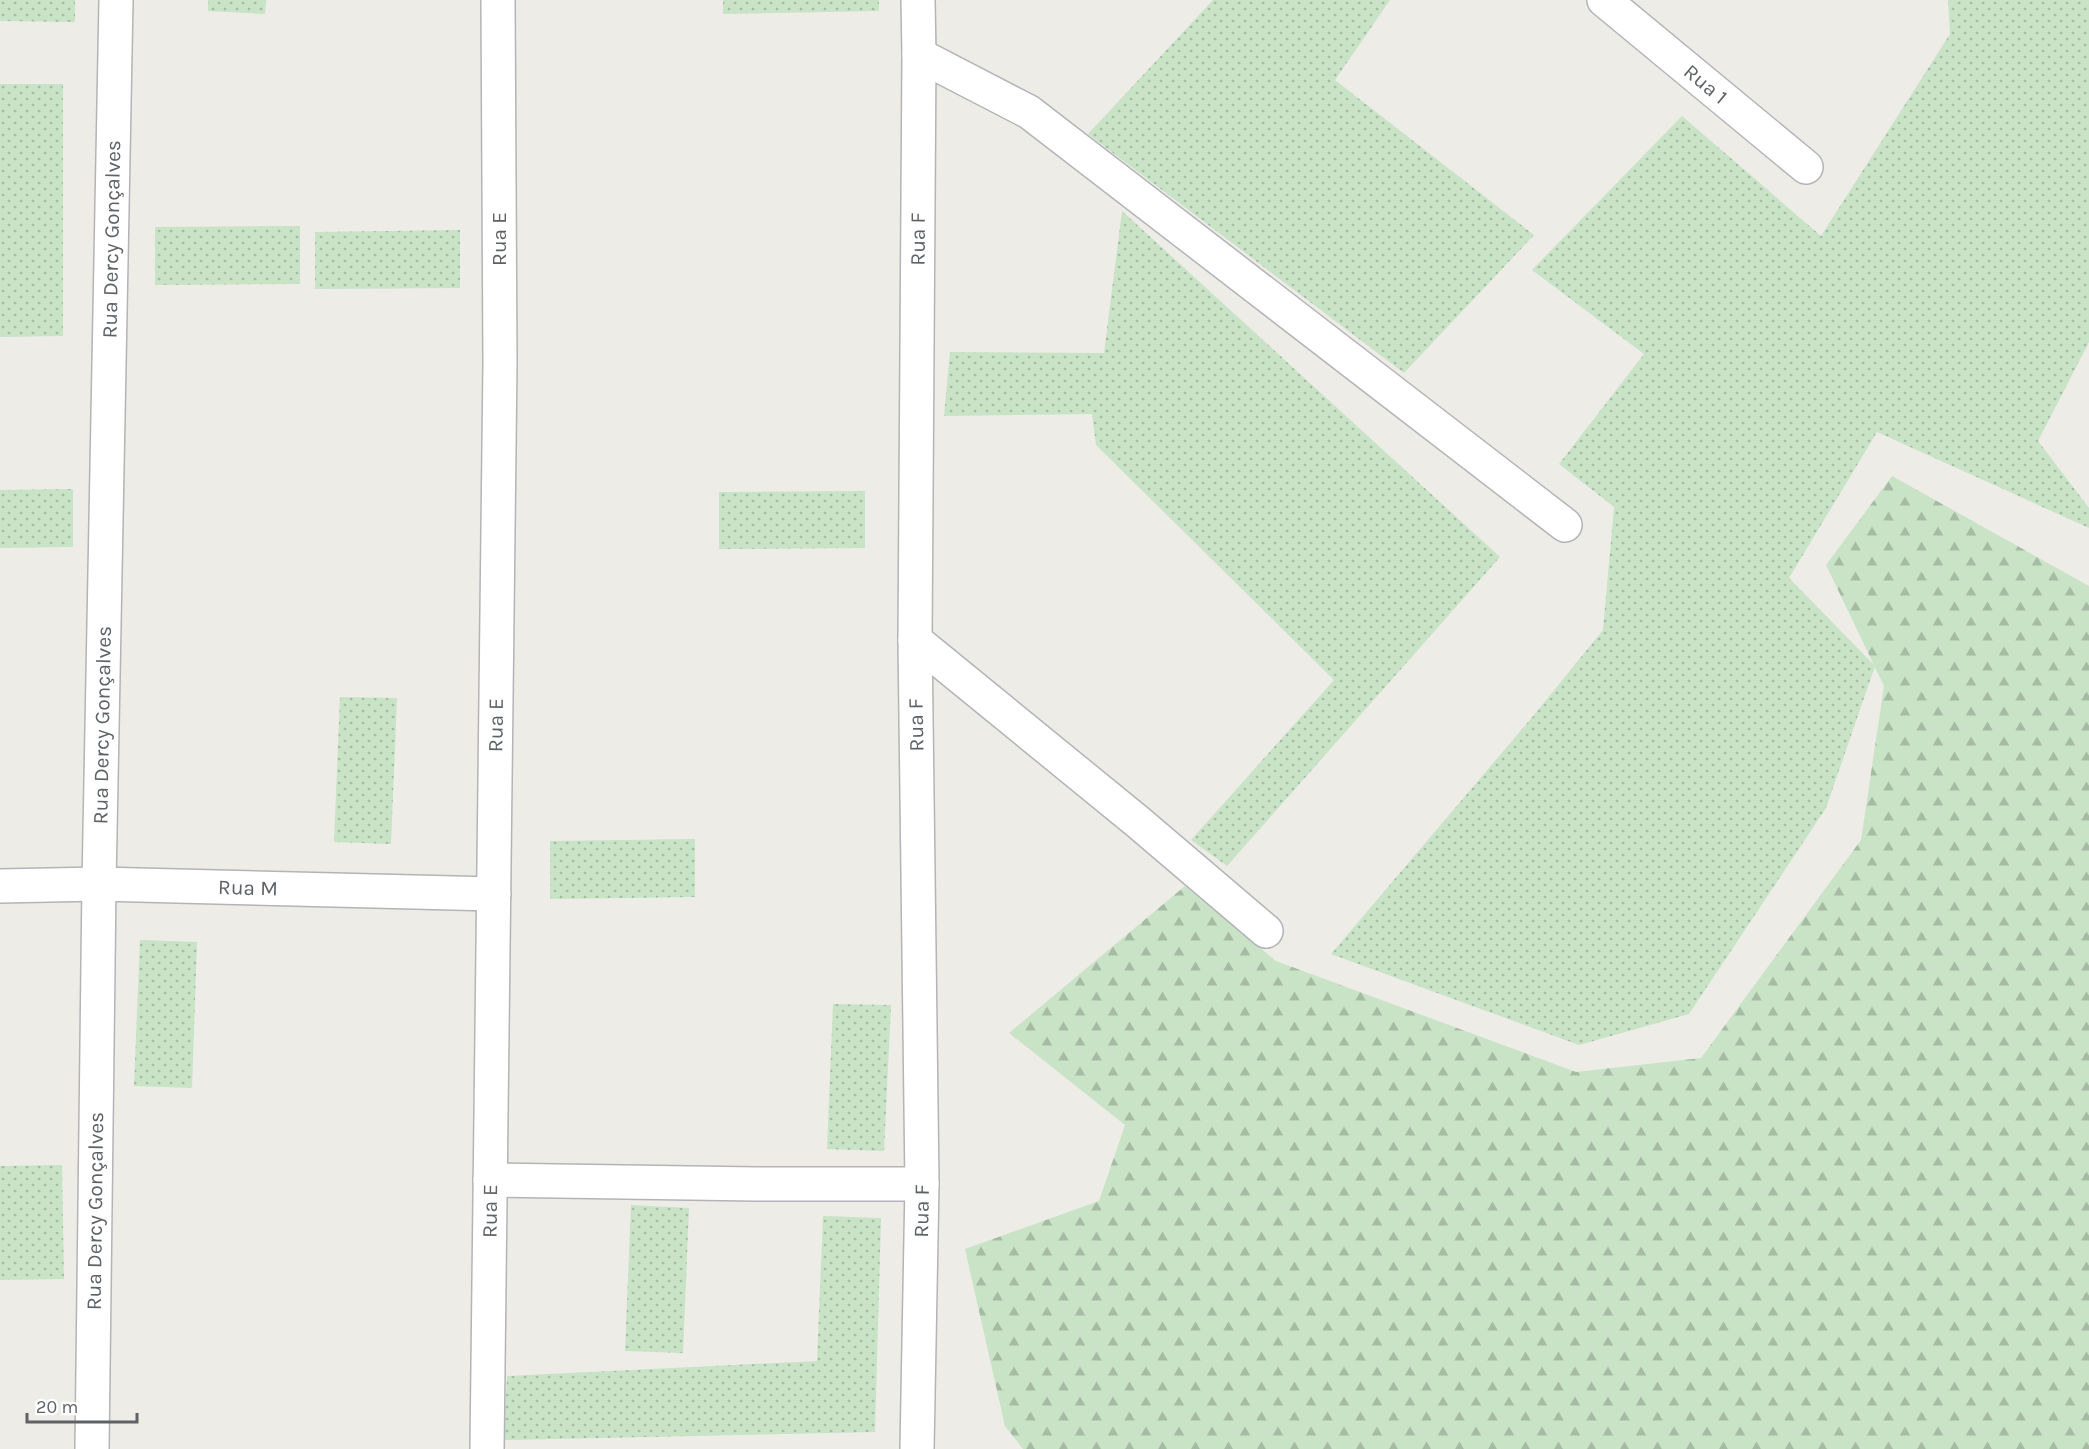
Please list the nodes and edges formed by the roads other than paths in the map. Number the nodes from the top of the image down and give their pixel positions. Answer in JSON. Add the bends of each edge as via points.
{"nodes":[{"id":1,"x":116,"y":0,"type":"edge"},
{"id":2,"x":498,"y":0,"type":"edge"},
{"id":3,"x":918,"y":0,"type":"edge"},
{"id":4,"x":1604,"y":0,"type":"edge"},
{"id":5,"x":919,"y":55,"type":"junction"},
{"id":6,"x":1806,"y":167,"type":"dead end"},
{"id":7,"x":1565,"y":525,"type":"dead end"},
{"id":8,"x":915,"y":640,"type":"junction"},
{"id":9,"x":99,"y":884,"type":"junction"},
{"id":10,"x":0,"y":886,"type":"edge"},
{"id":11,"x":494,"y":894,"type":"junction"},
{"id":12,"x":1266,"y":931,"type":"dead end"},
{"id":13,"x":490,"y":1180,"type":"junction"},
{"id":14,"x":922,"y":1184,"type":"junction"},
{"id":15,"x":92,"y":1449,"type":"edge"},
{"id":16,"x":487,"y":1449,"type":"edge"},
{"id":17,"x":917,"y":1449,"type":"edge"}],
"edges":[{"from":1,"to":9,"type":"street","name":"Rua Dercy Gonçalves"},
{"from":2,"to":11,"type":"street","name":"Rua E","via":[[500,363]]},
{"from":3,"to":5,"type":"street","name":"Rua F"},
{"from":4,"to":6,"type":"street","name":"Rua 1"},
{"from":5,"to":7,"type":"street","via":[[1029,112]]},
{"from":5,"to":8,"type":"street","name":"Rua F"},
{"from":8,"to":12,"type":"street"},
{"from":8,"to":14,"type":"street","name":"Rua F"},
{"from":9,"to":10,"type":"street","name":"Rua M"},
{"from":9,"to":11,"type":"street","name":"Rua M"},
{"from":9,"to":15,"type":"street","name":"Rua Dercy Gonçalves"},
{"from":11,"to":13,"type":"street","name":"Rua E"},
{"from":13,"to":14,"type":"street"},
{"from":13,"to":16,"type":"street","name":"Rua E"},
{"from":14,"to":17,"type":"street","name":"Rua F"}]}
